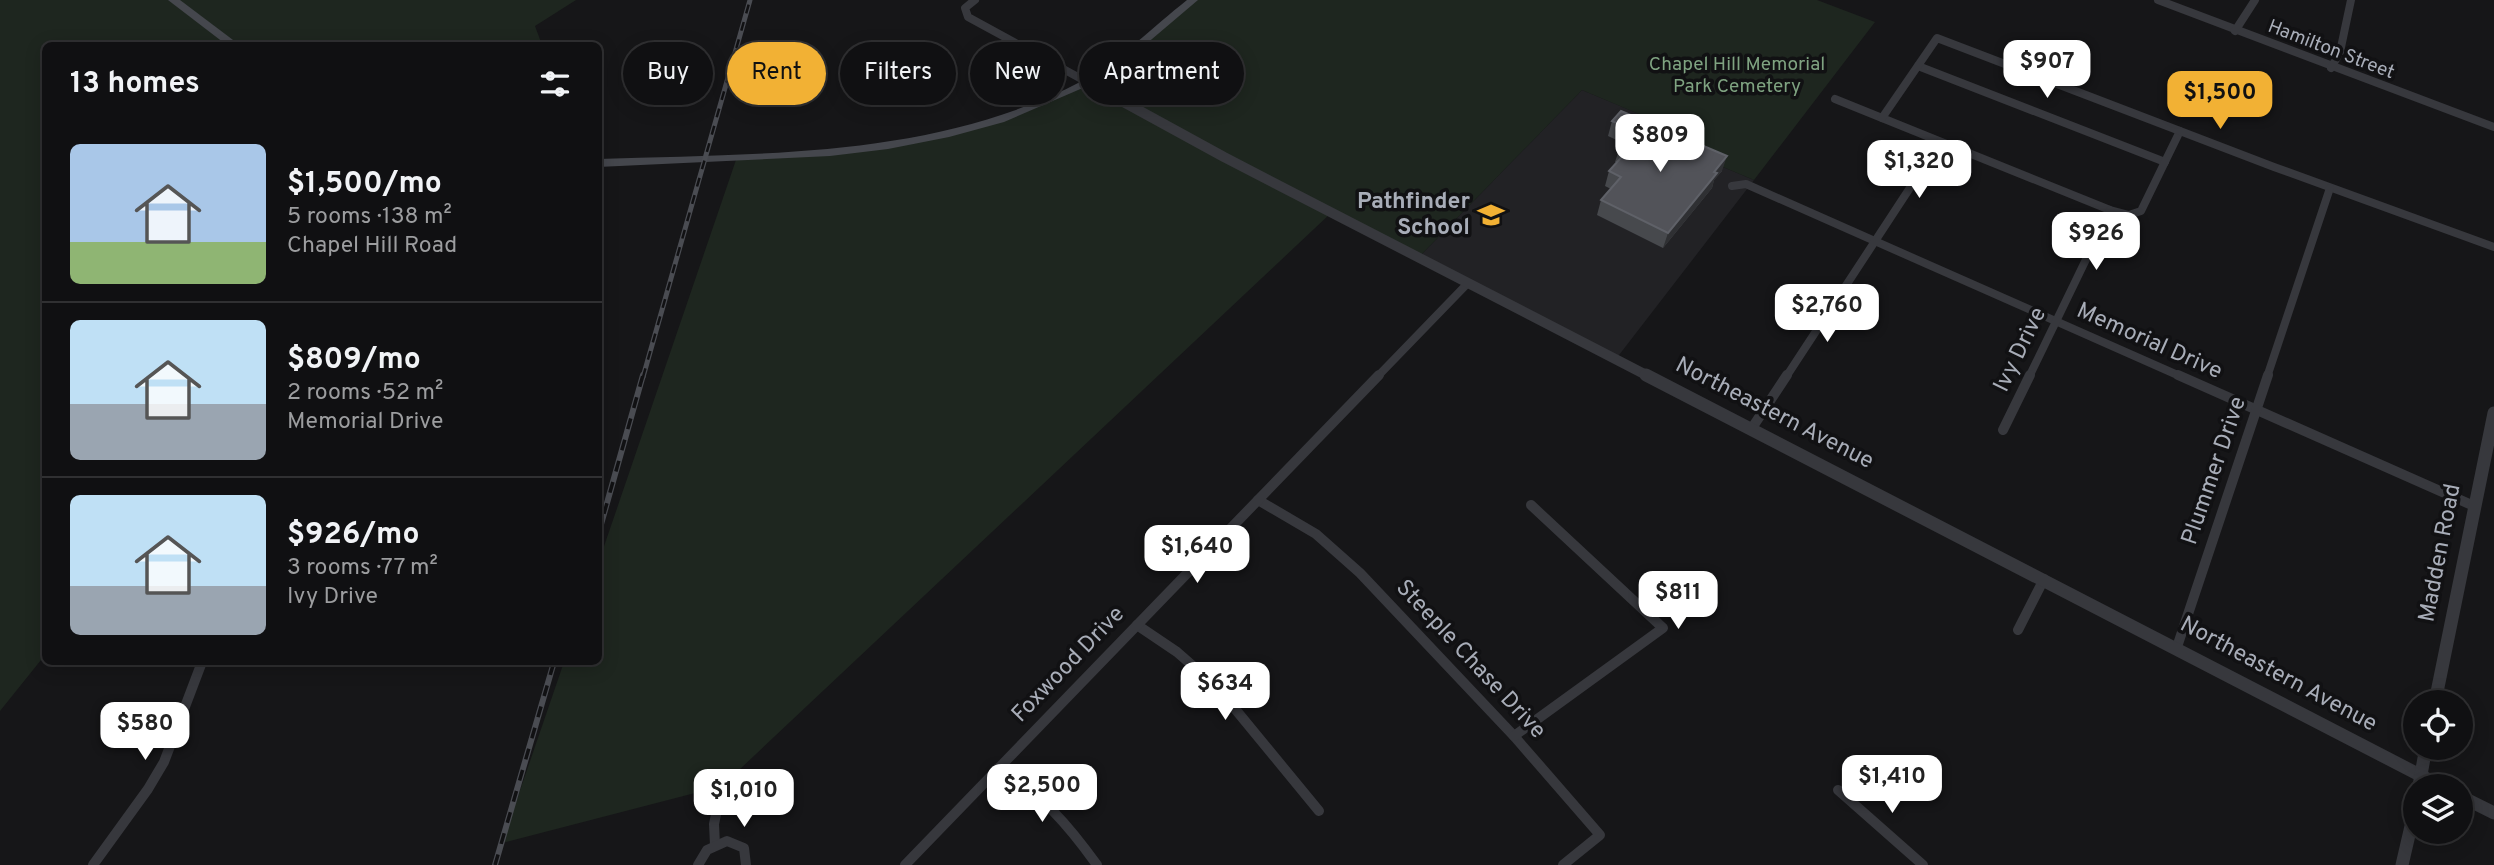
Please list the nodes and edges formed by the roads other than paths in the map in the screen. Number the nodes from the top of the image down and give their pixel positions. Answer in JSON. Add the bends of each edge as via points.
{"nodes":[{"id":1,"x":173,"y":0,"type":"edge"},
{"id":2,"x":975,"y":0,"type":"edge"},
{"id":3,"x":1193,"y":0,"type":"edge"},
{"id":4,"x":2158,"y":0,"type":"edge"},
{"id":5,"x":2255,"y":0,"type":"edge"},
{"id":6,"x":2351,"y":0,"type":"edge"},
{"id":7,"x":2235,"y":31,"type":"junction"},
{"id":8,"x":231,"y":42,"type":"edge"},
{"id":9,"x":1139,"y":42,"type":"edge"},
{"id":10,"x":1918,"y":66,"type":"junction"},
{"id":11,"x":2331,"y":68,"type":"junction"},
{"id":12,"x":1079,"y":78,"type":"edge"},
{"id":13,"x":1079,"y":85,"type":"edge"},
{"id":14,"x":1835,"y":99,"type":"dead end"},
{"id":15,"x":1128,"y":105,"type":"edge"},
{"id":16,"x":1882,"y":118,"type":"junction"},
{"id":17,"x":2494,"y":127,"type":"edge"},
{"id":18,"x":2180,"y":131,"type":"junction"},
{"id":19,"x":1940,"y":142,"type":"junction"},
{"id":20,"x":2165,"y":162,"type":"junction"},
{"id":21,"x":602,"y":163,"type":"edge"},
{"id":22,"x":1732,"y":186,"type":"dead end"},
{"id":23,"x":2330,"y":188,"type":"junction"},
{"id":24,"x":2110,"y":210,"type":"junction"},
{"id":25,"x":1874,"y":242,"type":"junction"},
{"id":26,"x":2494,"y":247,"type":"edge"},
{"id":27,"x":1467,"y":284,"type":"junction"},
{"id":28,"x":2056,"y":321,"type":"junction"},
{"id":29,"x":2256,"y":410,"type":"junction"},
{"id":30,"x":2494,"y":413,"type":"edge"},
{"id":31,"x":1752,"y":428,"type":"junction"},
{"id":32,"x":2003,"y":430,"type":"dead end"},
{"id":33,"x":1258,"y":500,"type":"junction"},
{"id":34,"x":1531,"y":505,"type":"dead end"},
{"id":35,"x":2474,"y":506,"type":"junction"},
{"id":36,"x":2044,"y":579,"type":"junction"},
{"id":37,"x":1137,"y":625,"type":"junction"},
{"id":38,"x":2018,"y":630,"type":"dead end"},
{"id":39,"x":2176,"y":647,"type":"junction"},
{"id":40,"x":201,"y":665,"type":"edge"},
{"id":41,"x":2437,"y":690,"type":"edge"},
{"id":42,"x":1514,"y":736,"type":"junction"},
{"id":43,"x":998,"y":768,"type":"junction"},
{"id":44,"x":2409,"y":774,"type":"edge"},
{"id":45,"x":722,"y":786,"type":"dead end"},
{"id":46,"x":1838,"y":790,"type":"dead end"},
{"id":47,"x":2473,"y":802,"type":"edge"},
{"id":48,"x":1318,"y":811,"type":"dead end"},
{"id":49,"x":2494,"y":813,"type":"edge"},
{"id":50,"x":2407,"y":844,"type":"edge"},
{"id":51,"x":715,"y":845,"type":"junction"},
{"id":52,"x":93,"y":865,"type":"edge"},
{"id":53,"x":698,"y":865,"type":"edge"},
{"id":54,"x":747,"y":865,"type":"edge"},
{"id":55,"x":905,"y":865,"type":"edge"},
{"id":56,"x":1097,"y":865,"type":"edge"},
{"id":57,"x":1563,"y":865,"type":"edge"},
{"id":58,"x":1923,"y":865,"type":"edge"},
{"id":59,"x":2402,"y":865,"type":"edge"}],
"edges":[{"from":1,"to":8,"type":"main road"},
{"from":2,"to":12,"type":"street","via":[[965,8],[968,17]]},
{"from":3,"to":9,"type":"main road"},
{"from":4,"to":7,"type":"street","name":"Hamilton Street"},
{"from":5,"to":7,"type":"street"},
{"from":6,"to":11,"type":"street","via":[[2344,46]]},
{"from":7,"to":11,"type":"street","name":"Hamilton Street"},
{"from":10,"to":16,"type":"street"},
{"from":10,"to":18,"type":"street","via":[[1937,38]]},
{"from":10,"to":20,"type":"street"},
{"from":11,"to":17,"type":"street","name":"Hamilton Street"},
{"from":13,"to":21,"type":"main road","via":[[989,124],[907,144],[834,153]]},
{"from":14,"to":16,"type":"street"},
{"from":15,"to":27,"type":"street","name":"Northeastern Avenue"},
{"from":16,"to":19,"type":"street"},
{"from":18,"to":20,"type":"street"},
{"from":18,"to":23,"type":"street"},
{"from":19,"to":24,"type":"street"},
{"from":19,"to":25,"type":"street"},
{"from":20,"to":24,"type":"street","via":[[2141,211],[2129,215]]},
{"from":22,"to":25,"type":"street","name":"Memorial Drive","via":[[1746,184]]},
{"from":23,"to":26,"type":"street"},
{"from":23,"to":29,"type":"street","name":"Plummer Drive"},
{"from":24,"to":28,"type":"street","name":"Ivy Drive"},
{"from":25,"to":28,"type":"street","name":"Memorial Drive"},
{"from":25,"to":31,"type":"street"},
{"from":27,"to":31,"type":"street","name":"Northeastern Avenue"},
{"from":27,"to":33,"type":"street","name":"Foxwood Drive"},
{"from":28,"to":29,"type":"street","name":"Memorial Drive"},
{"from":28,"to":32,"type":"street","name":"Ivy Drive"},
{"from":29,"to":35,"type":"street","name":"Memorial Drive"},
{"from":29,"to":39,"type":"street","name":"Plummer Drive"},
{"from":30,"to":35,"type":"street","name":"Madden Road"},
{"from":31,"to":36,"type":"street","name":"Northeastern Avenue"},
{"from":33,"to":37,"type":"street","name":"Foxwood Drive"},
{"from":33,"to":42,"type":"street","name":"Steeple Chase Drive","via":[[1339,553]]},
{"from":34,"to":42,"type":"street","via":[[1663,628]]},
{"from":35,"to":41,"type":"street","name":"Madden Road"},
{"from":36,"to":38,"type":"street"},
{"from":36,"to":39,"type":"street","name":"Northeastern Avenue"},
{"from":37,"to":43,"type":"street","name":"Foxwood Drive"},
{"from":37,"to":48,"type":"street","via":[[1217,687]]},
{"from":39,"to":44,"type":"street","name":"Northeastern Avenue"},
{"from":40,"to":52,"type":"street","via":[[164,762]]},
{"from":42,"to":57,"type":"street","name":"Steeple Chase Drive","via":[[1600,835]]},
{"from":43,"to":55,"type":"street","name":"Foxwood Drive"},
{"from":43,"to":56,"type":"street","via":[[1059,818]]},
{"from":45,"to":51,"type":"street"},
{"from":46,"to":58,"type":"street"},
{"from":47,"to":49,"type":"street"},
{"from":50,"to":59,"type":"street"},
{"from":51,"to":53,"type":"street"},
{"from":51,"to":54,"type":"street","via":[[734,842],[744,848]]}]}
